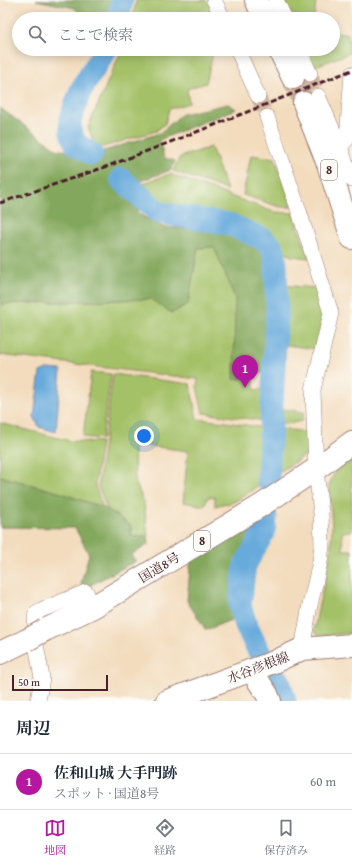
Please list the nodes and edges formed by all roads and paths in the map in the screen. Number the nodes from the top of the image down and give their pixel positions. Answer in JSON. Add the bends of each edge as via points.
{"nodes":[{"id":1,"x":214,"y":0,"type":"edge"},
{"id":2,"x":256,"y":0,"type":"edge"},
{"id":3,"x":276,"y":0,"type":"edge"},
{"id":4,"x":220,"y":12,"type":"edge"},
{"id":5,"x":262,"y":12,"type":"edge"},
{"id":6,"x":282,"y":12,"type":"edge"},
{"id":7,"x":240,"y":56,"type":"edge"},
{"id":8,"x":285,"y":56,"type":"edge"},
{"id":9,"x":299,"y":56,"type":"edge"},
{"id":10,"x":352,"y":74,"type":"edge"},
{"id":11,"x":302,"y":76,"type":"joint"},
{"id":12,"x":258,"y":96,"type":"tunnel mouth"},
{"id":13,"x":311,"y":100,"type":"joint"},
{"id":14,"x":267,"y":117,"type":"tunnel mouth"},
{"id":15,"x":340,"y":147,"type":"junction"},
{"id":16,"x":352,"y":180,"type":"edge"},
{"id":17,"x":352,"y":238,"type":"edge"},
{"id":18,"x":352,"y":442,"type":"edge"},
{"id":19,"x":316,"y":469,"type":"junction"},
{"id":20,"x":93,"y":607,"type":"junction"},
{"id":21,"x":352,"y":645,"type":"edge"},
{"id":22,"x":302,"y":649,"type":"junction"},
{"id":23,"x":0,"y":653,"type":"edge"},
{"id":24,"x":262,"y":666,"type":"junction"},
{"id":25,"x":38,"y":701,"type":"edge"},
{"id":26,"x":167,"y":701,"type":"edge"},
{"id":27,"x":270,"y":701,"type":"edge"}],
"edges":[{"from":1,"to":4,"type":"street"},
{"from":2,"to":5,"type":"main road"},
{"from":3,"to":6,"type":"street"},
{"from":7,"to":12,"type":"street"},
{"from":8,"to":11,"type":"main road"},
{"from":9,"to":11,"type":"street"},
{"from":10,"to":15,"type":"street","via":[[347,138]]},
{"from":13,"to":15,"type":"street"},
{"from":13,"to":17,"type":"main road","number":"8"},
{"from":14,"to":19,"type":"street","via":[[331,313],[313,390]]},
{"from":15,"to":16,"type":"street"},
{"from":18,"to":19,"type":"main road","name":"国道8号","number":"8"},
{"from":19,"to":20,"type":"main road","name":"国道8号","number":"8","via":[[262,505]]},
{"from":19,"to":22,"type":"street","via":[[322,545]]},
{"from":20,"to":23,"type":"main road","name":"国道8号","number":"8"},
{"from":20,"to":25,"type":"street","via":[[86,592],[36,613],[36,644],[42,678]]},
{"from":21,"to":22,"type":"main road","name":"水谷彦根線"},
{"from":22,"to":24,"type":"main road","name":"水谷彦根線"},
{"from":24,"to":26,"type":"main road","name":"水谷彦根線"},
{"from":24,"to":27,"type":"main road"}]}
